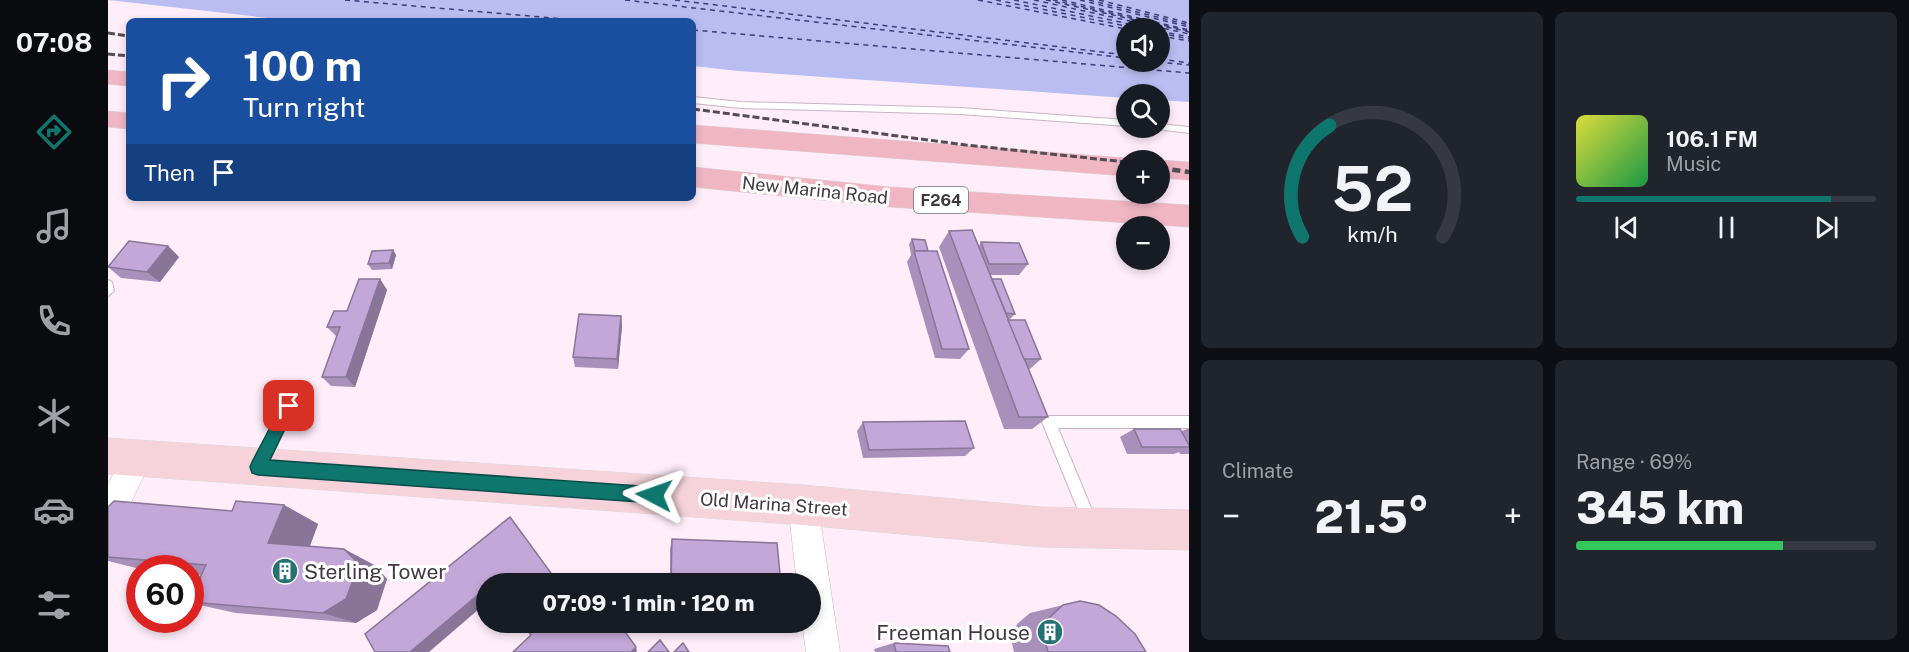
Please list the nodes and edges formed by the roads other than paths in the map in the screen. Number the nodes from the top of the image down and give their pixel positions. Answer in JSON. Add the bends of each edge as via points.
{"nodes":[{"id":1,"x":108,"y":77,"type":"edge"},
{"id":2,"x":126,"y":79,"type":"edge"},
{"id":3,"x":696,"y":100,"type":"edge"},
{"id":4,"x":108,"y":119,"type":"edge"},
{"id":5,"x":126,"y":121,"type":"edge"},
{"id":6,"x":1116,"y":122,"type":"edge"},
{"id":7,"x":1170,"y":128,"type":"edge"},
{"id":8,"x":1189,"y":130,"type":"edge"},
{"id":9,"x":696,"y":134,"type":"edge"},
{"id":10,"x":1116,"y":166,"type":"edge"},
{"id":11,"x":1170,"y":170,"type":"edge"},
{"id":12,"x":1189,"y":171,"type":"edge"},
{"id":13,"x":696,"y":177,"type":"edge"},
{"id":14,"x":890,"y":197,"type":"junction"},
{"id":15,"x":1189,"y":216,"type":"edge"},
{"id":16,"x":1116,"y":223,"type":"edge"},
{"id":17,"x":1170,"y":230,"type":"edge"},
{"id":18,"x":1189,"y":232,"type":"edge"},
{"id":19,"x":108,"y":285,"type":"edge"},
{"id":20,"x":108,"y":291,"type":"edge"},
{"id":21,"x":289,"y":406,"type":"dead end"},
{"id":22,"x":1189,"y":422,"type":"edge"},
{"id":23,"x":123,"y":457,"type":"edge"},
{"id":24,"x":258,"y":467,"type":"junction"},
{"id":25,"x":803,"y":505,"type":"junction"},
{"id":26,"x":108,"y":516,"type":"edge"},
{"id":27,"x":1092,"y":528,"type":"junction"},
{"id":28,"x":1189,"y":530,"type":"edge"},
{"id":29,"x":823,"y":652,"type":"edge"}],
"edges":[{"from":1,"to":2,"type":"highway"},
{"from":3,"to":6,"type":"lane","via":[[962,111]]},
{"from":4,"to":5,"type":"highway"},
{"from":7,"to":8,"type":"lane"},
{"from":9,"to":10,"type":"highway"},
{"from":11,"to":12,"type":"highway"},
{"from":13,"to":14,"type":"highway","name":"New Marina Road","number":"F264"},
{"from":14,"to":15,"type":"highway","name":"New Marina Road","number":"F264"},
{"from":14,"to":16,"type":"highway"},
{"from":17,"to":18,"type":"highway"},
{"from":19,"to":20,"type":"lane"},
{"from":21,"to":24,"type":"lane"},
{"from":22,"to":27,"type":"lane","via":[[1049,422]]},
{"from":23,"to":24,"type":"main road","name":"Old Marina Street"},
{"from":23,"to":26,"type":"street"},
{"from":24,"to":25,"type":"main road","name":"Old Marina Street"},
{"from":25,"to":27,"type":"main road","name":"Old Marina Street"},
{"from":25,"to":29,"type":"street"},
{"from":27,"to":28,"type":"main road","name":"Old Marina Street"}]}
